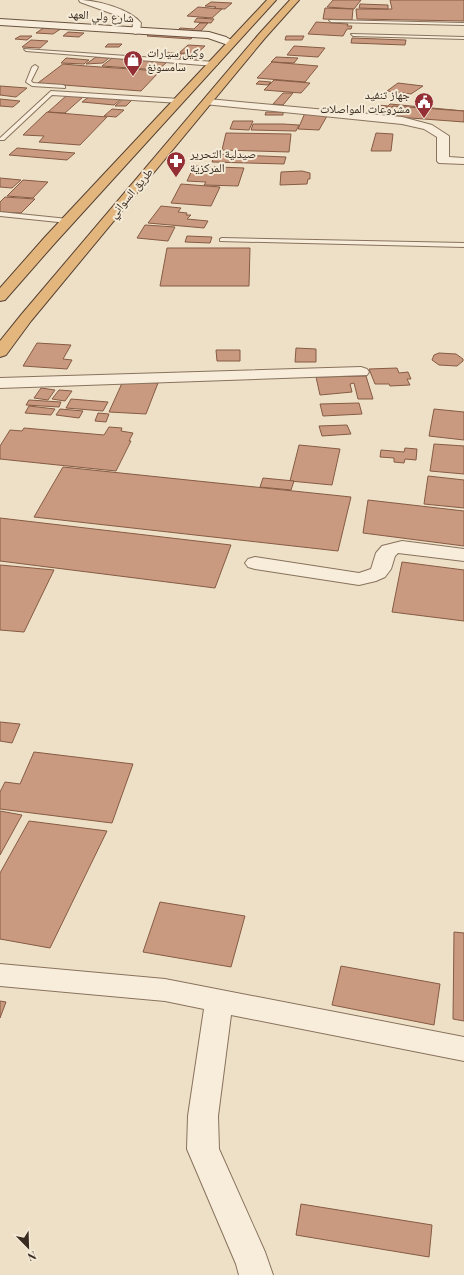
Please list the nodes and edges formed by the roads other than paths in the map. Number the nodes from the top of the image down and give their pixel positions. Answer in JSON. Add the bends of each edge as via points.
{"nodes":[{"id":1,"x":83,"y":0,"type":"edge"},
{"id":2,"x":272,"y":0,"type":"edge"},
{"id":3,"x":296,"y":0,"type":"edge"},
{"id":4,"x":331,"y":21,"type":"dead end"},
{"id":5,"x":0,"y":22,"type":"edge"},
{"id":6,"x":464,"y":24,"type":"edge"},
{"id":7,"x":246,"y":28,"type":"junction"},
{"id":8,"x":136,"y":31,"type":"junction"},
{"id":9,"x":200,"y":35,"type":"junction"},
{"id":10,"x":353,"y":35,"type":"dead end"},
{"id":11,"x":464,"y":38,"type":"edge"},
{"id":12,"x":231,"y":43,"type":"junction"},
{"id":13,"x":26,"y":50,"type":"dead end"},
{"id":14,"x":214,"y":64,"type":"junction"},
{"id":15,"x":35,"y":67,"type":"dead end"},
{"id":16,"x":70,"y":87,"type":"dead end"},
{"id":17,"x":116,"y":91,"type":"dead end"},
{"id":18,"x":182,"y":99,"type":"junction"},
{"id":19,"x":208,"y":102,"type":"junction"},
{"id":20,"x":2,"y":139,"type":"dead end"},
{"id":21,"x":464,"y":161,"type":"edge"},
{"id":22,"x":0,"y":214,"type":"edge"},
{"id":23,"x":68,"y":221,"type":"junction"},
{"id":24,"x":222,"y":240,"type":"dead end"},
{"id":25,"x":464,"y":245,"type":"edge"},
{"id":26,"x":0,"y":298,"type":"edge"},
{"id":27,"x":0,"y":352,"type":"edge"},
{"id":28,"x":361,"y":372,"type":"dead end"},
{"id":29,"x":0,"y":383,"type":"edge"},
{"id":30,"x":464,"y":555,"type":"edge"},
{"id":31,"x":256,"y":563,"type":"dead end"},
{"id":32,"x":0,"y":975,"type":"edge"},
{"id":33,"x":219,"y":1001,"type":"junction"},
{"id":34,"x":464,"y":1049,"type":"edge"},
{"id":35,"x":256,"y":1275,"type":"edge"}],
"edges":[{"from":1,"to":8,"type":"street","via":[[130,17],[137,23]]},
{"from":2,"to":7,"type":"highway","name":"طريق السواني"},
{"from":3,"to":19,"type":"highway","name":"طريق السواني","via":[[262,36]]},
{"from":4,"to":6,"type":"lane"},
{"from":5,"to":8,"type":"main road","name":"شارع ولي العهد"},
{"from":7,"to":9,"type":"main road","name":"شارع ولي العهد"},
{"from":7,"to":12,"type":"highway","name":"طريق السواني"},
{"from":8,"to":9,"type":"main road","name":"شارع ولي العهد"},
{"from":9,"to":12,"type":"main road","name":"شارع ولي العهد","via":[[216,37]]},
{"from":10,"to":11,"type":"lane"},
{"from":12,"to":14,"type":"highway","name":"طريق السواني"},
{"from":13,"to":14,"type":"lane"},
{"from":14,"to":18,"type":"highway","name":"طريق السواني"},
{"from":15,"to":16,"type":"lane","via":[[28,81],[32,84]]},
{"from":17,"to":18,"type":"lane"},
{"from":18,"to":20,"type":"lane","via":[[51,93]]},
{"from":18,"to":23,"type":"highway","name":"طريق السواني"},
{"from":19,"to":21,"type":"street","via":[[376,117],[422,126],[443,136],[443,160]]},
{"from":19,"to":27,"type":"highway","name":"طريق السواني"},
{"from":22,"to":23,"type":"lane"},
{"from":23,"to":26,"type":"highway","name":"طريق السواني"},
{"from":24,"to":25,"type":"lane"},
{"from":28,"to":29,"type":"street"},
{"from":30,"to":31,"type":"street","via":[[393,548],[384,556],[378,573],[360,579]]},
{"from":32,"to":33,"type":"street","via":[[165,990]]},
{"from":33,"to":34,"type":"street"},
{"from":33,"to":35,"type":"street","via":[[203,1116],[202,1148]]}]}
